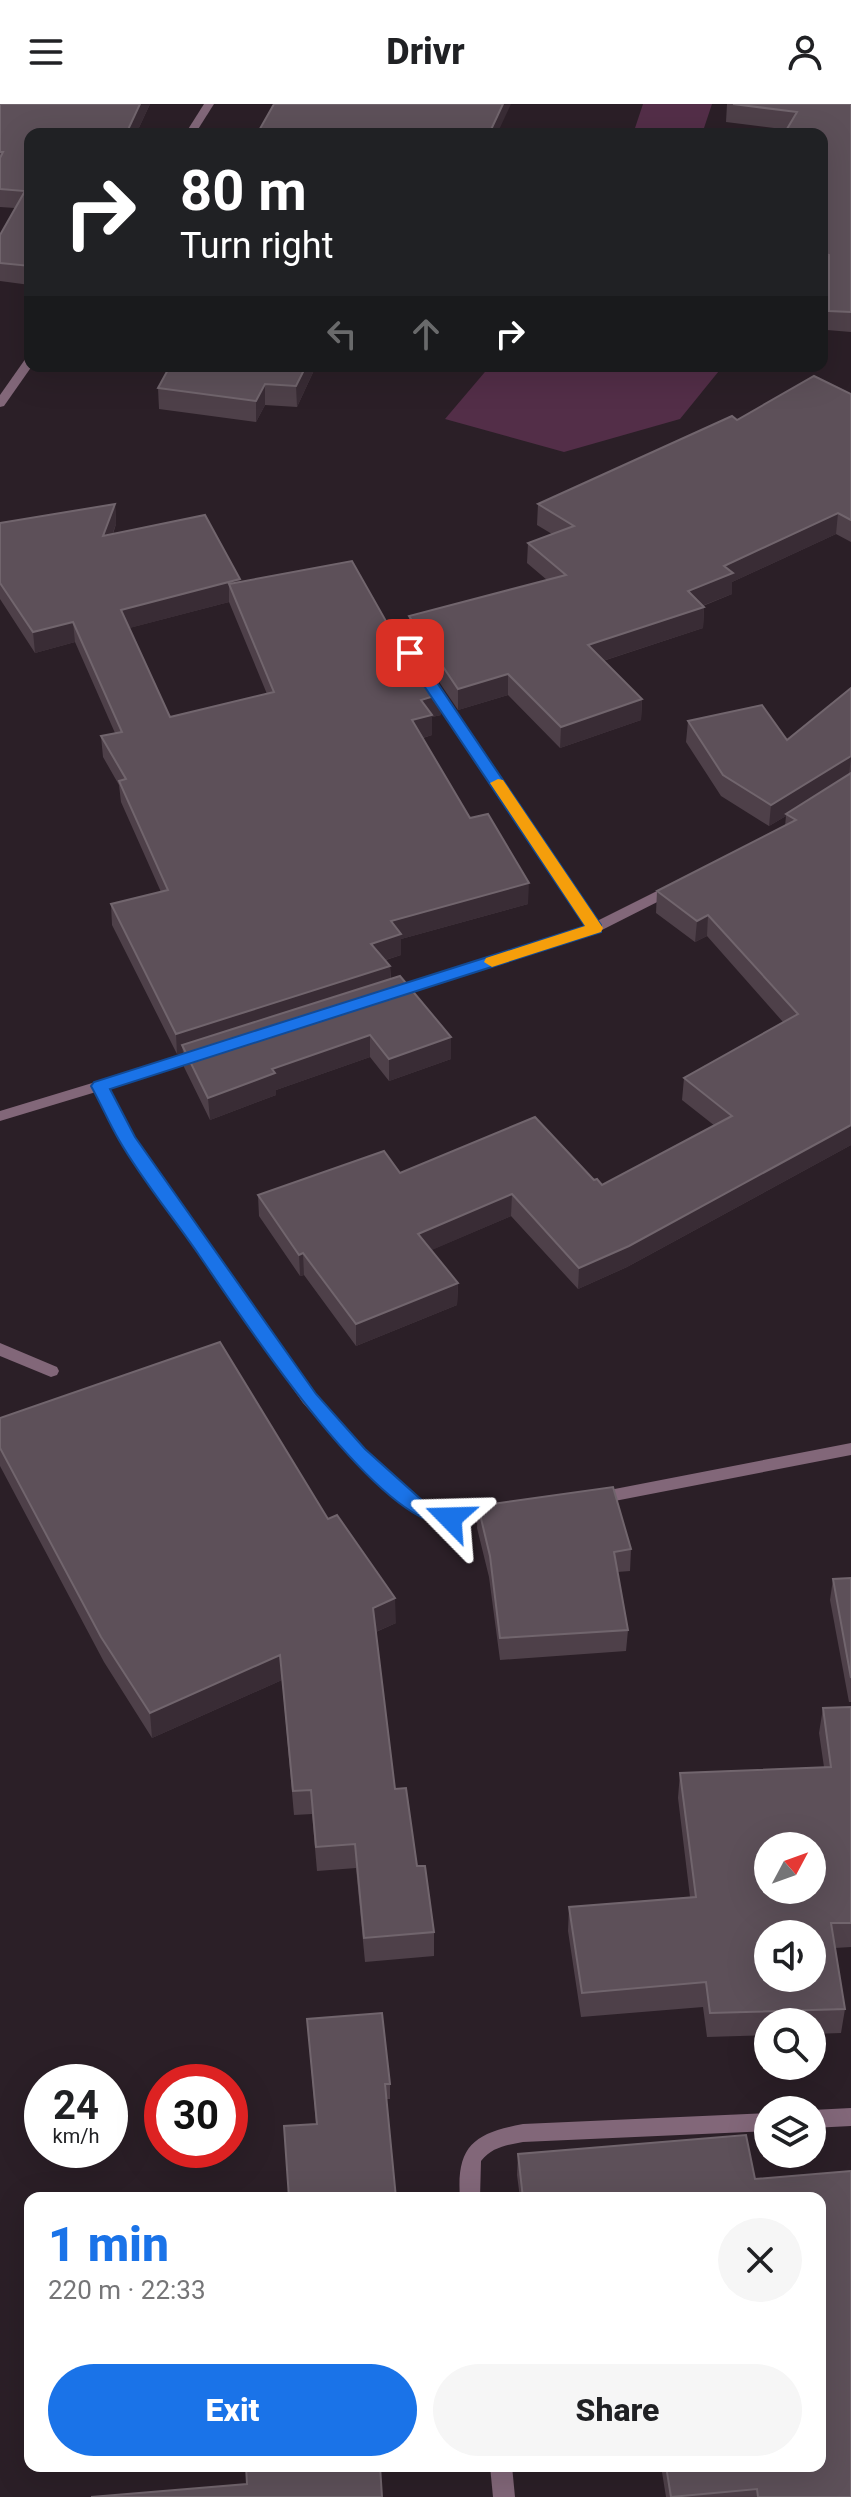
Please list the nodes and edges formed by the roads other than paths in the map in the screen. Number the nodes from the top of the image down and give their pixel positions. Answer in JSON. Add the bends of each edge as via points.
{"nodes":[{"id":1,"x":209,"y":104,"type":"edge"},
{"id":2,"x":194,"y":128,"type":"edge"},
{"id":3,"x":24,"y":369,"type":"edge"},
{"id":4,"x":0,"y":403,"type":"edge"},
{"id":5,"x":419,"y":667,"type":"edge"},
{"id":6,"x":692,"y":879,"type":"edge"},
{"id":7,"x":595,"y":928,"type":"junction"},
{"id":8,"x":370,"y":1001,"type":"edge"},
{"id":9,"x":222,"y":1049,"type":"edge"},
{"id":10,"x":100,"y":1086,"type":"junction"},
{"id":11,"x":0,"y":1116,"type":"edge"},
{"id":12,"x":0,"y":1349,"type":"edge"},
{"id":13,"x":51,"y":1371,"type":"dead end"},
{"id":14,"x":851,"y":1449,"type":"edge"},
{"id":15,"x":570,"y":1504,"type":"edge"},
{"id":16,"x":510,"y":1513,"type":"edge"},
{"id":17,"x":851,"y":2117,"type":"edge"},
{"id":18,"x":826,"y":2118,"type":"edge"},
{"id":19,"x":754,"y":2123,"type":"edge"},
{"id":20,"x":470,"y":2192,"type":"edge"},
{"id":21,"x":502,"y":2472,"type":"edge"},
{"id":22,"x":504,"y":2497,"type":"edge"}],
"edges":[{"from":1,"to":2,"type":"street"},
{"from":3,"to":4,"type":"street"},
{"from":5,"to":7,"type":"street"},
{"from":6,"to":7,"type":"street"},
{"from":7,"to":8,"type":"street"},
{"from":9,"to":10,"type":"street"},
{"from":10,"to":11,"type":"street"},
{"from":10,"to":16,"type":"street","via":[[128,1140],[229,1286],[309,1399],[358,1454],[418,1507],[450,1518]]},
{"from":12,"to":13,"type":"street"},
{"from":14,"to":15,"type":"street"},
{"from":17,"to":18,"type":"street"},
{"from":19,"to":20,"type":"street","via":[[496,2137],[470,2160]]},
{"from":21,"to":22,"type":"street"}]}
